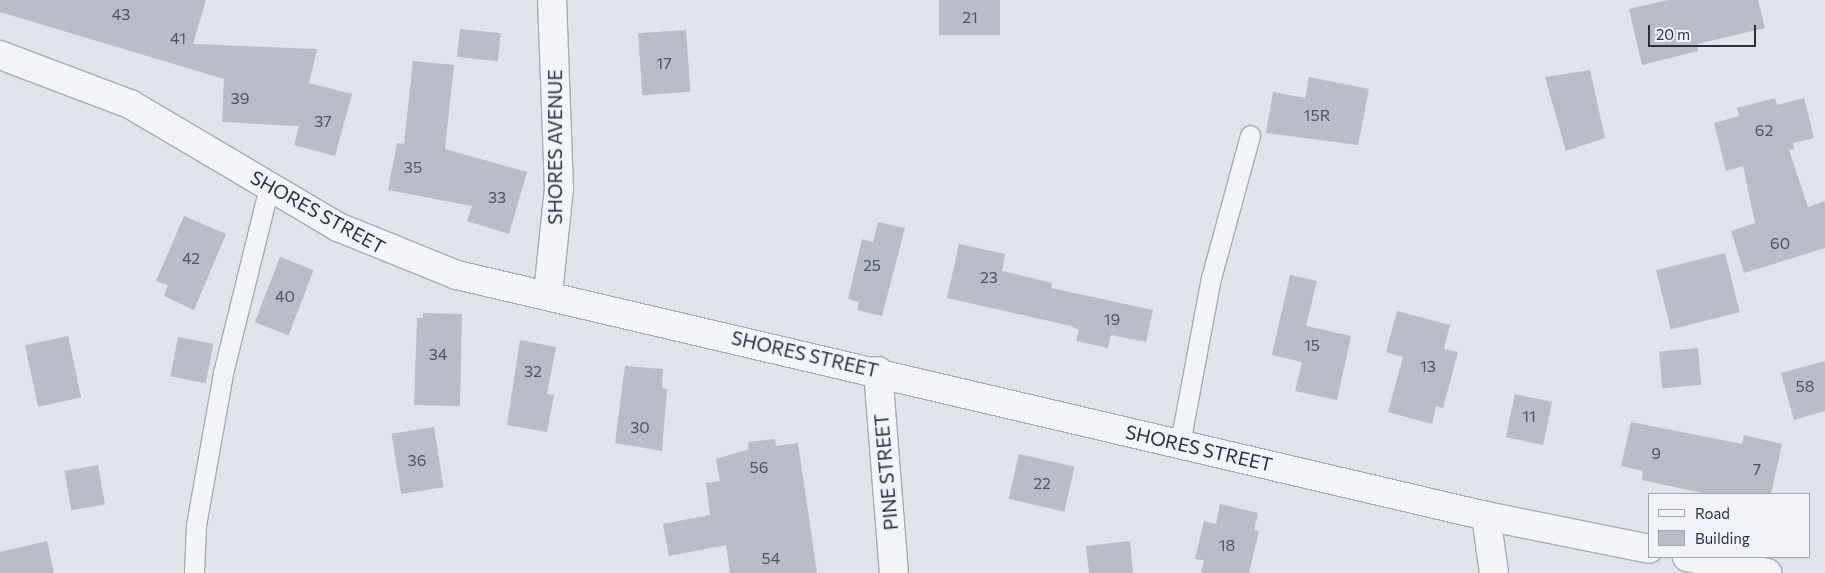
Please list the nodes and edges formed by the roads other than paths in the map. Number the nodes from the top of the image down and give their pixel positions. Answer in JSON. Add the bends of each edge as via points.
{"nodes":[{"id":1,"x":552,"y":0,"type":"edge"},
{"id":2,"x":0,"y":55,"type":"edge"},
{"id":3,"x":1250,"y":135,"type":"dead end"},
{"id":4,"x":269,"y":187,"type":"junction"},
{"id":5,"x":548,"y":293,"type":"junction"},
{"id":6,"x":878,"y":371,"type":"junction"},
{"id":7,"x":1180,"y":443,"type":"junction"},
{"id":8,"x":1486,"y":516,"type":"junction"},
{"id":9,"x":1648,"y":549,"type":"edge"},
{"id":10,"x":1692,"y":558,"type":"edge"},
{"id":11,"x":194,"y":573,"type":"edge"},
{"id":12,"x":894,"y":573,"type":"edge"},
{"id":13,"x":1494,"y":573,"type":"edge"},
{"id":14,"x":1767,"y":573,"type":"edge"}],
"edges":[{"from":1,"to":5,"type":"street","name":"SHORES AVENUE","via":[[559,190]]},
{"from":2,"to":4,"type":"street","name":"SHORES STREET","via":[[130,104]]},
{"from":3,"to":7,"type":"lane","via":[[1211,278]]},
{"from":4,"to":5,"type":"street","name":"SHORES STREET","via":[[391,252],[457,275]]},
{"from":4,"to":11,"type":"lane","via":[[223,373],[196,525]]},
{"from":5,"to":6,"type":"street","name":"SHORES STREET"},
{"from":6,"to":7,"type":"street","name":"SHORES STREET"},
{"from":6,"to":12,"type":"street","name":"PINE STREET"},
{"from":7,"to":8,"type":"street","name":"SHORES STREET"},
{"from":8,"to":9,"type":"street","name":"SHORES STREET"},
{"from":8,"to":13,"type":"street"},
{"from":10,"to":14,"type":"street"}]}
